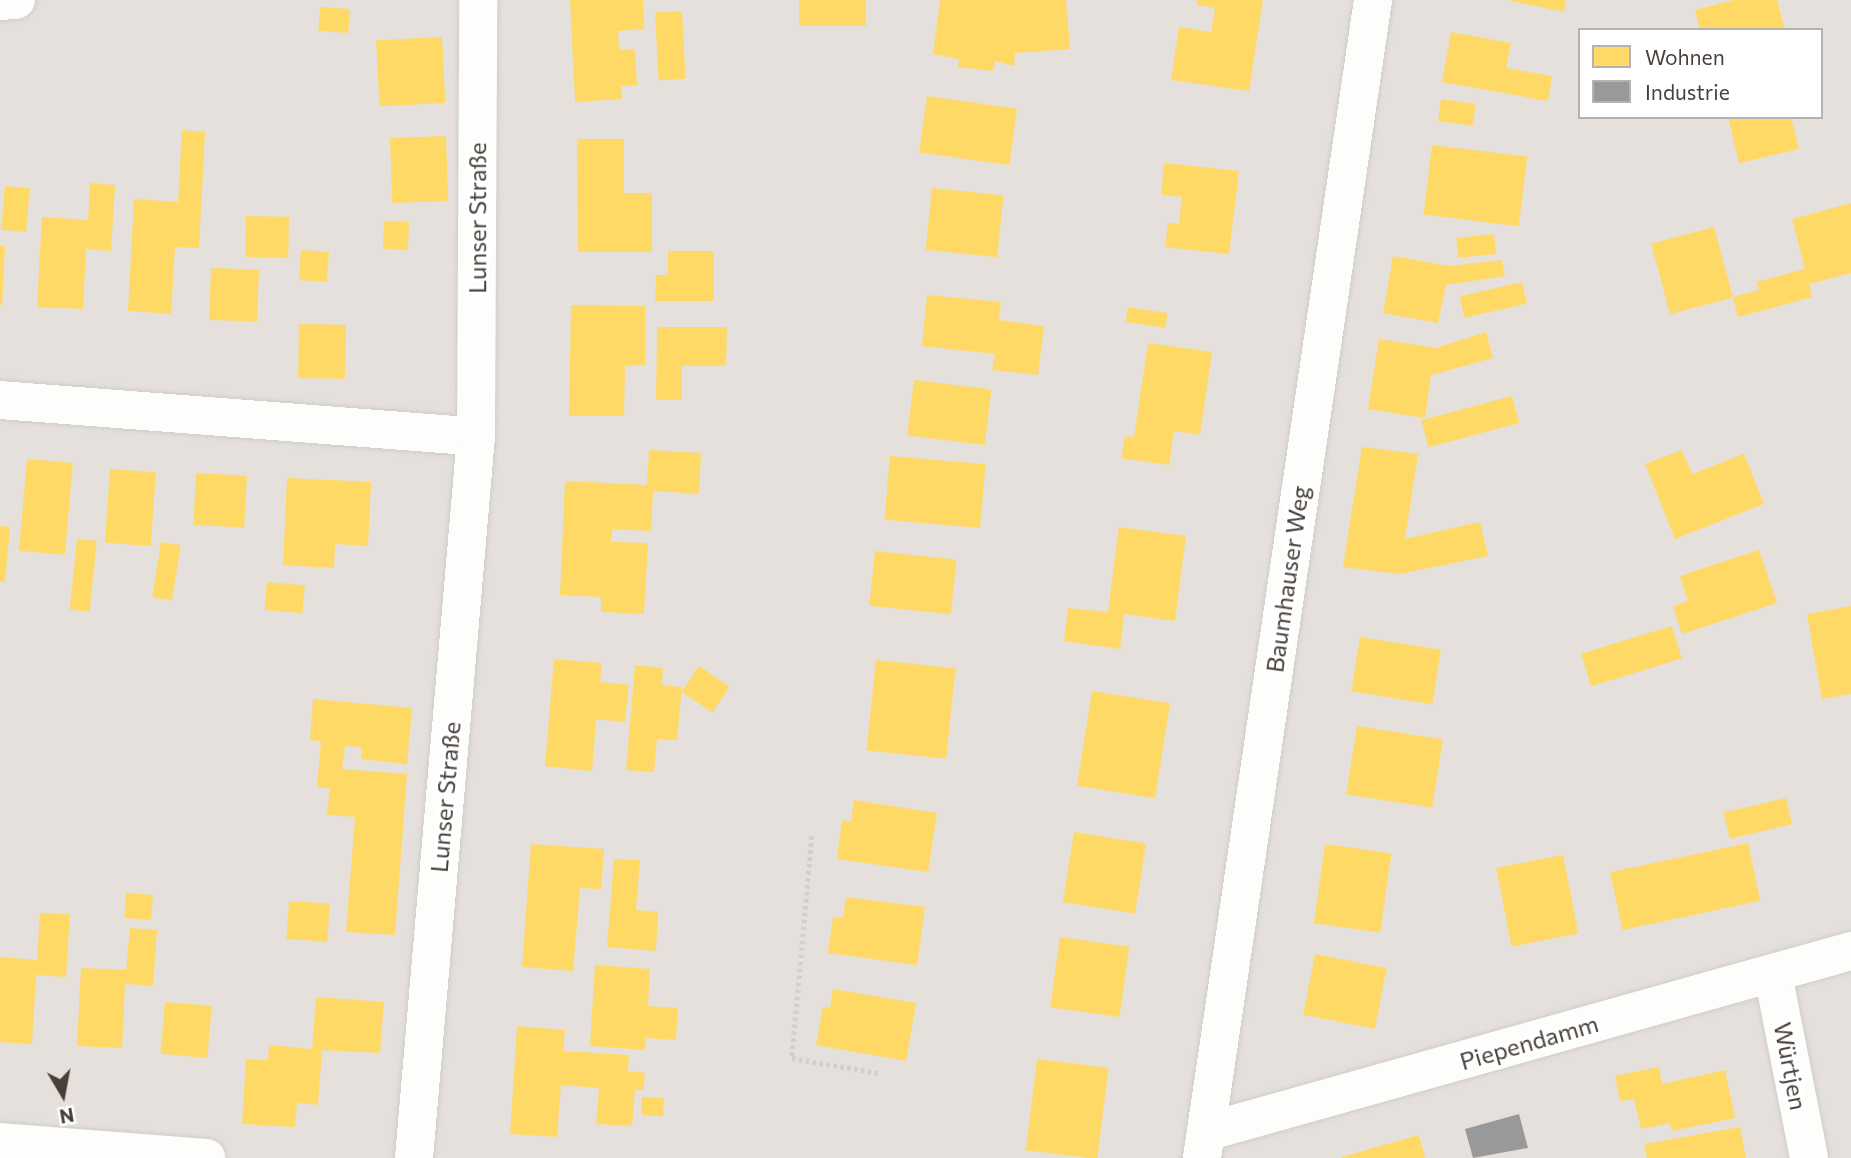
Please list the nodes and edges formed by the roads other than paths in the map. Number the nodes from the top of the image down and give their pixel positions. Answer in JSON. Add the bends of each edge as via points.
{"nodes":[{"id":1,"x":16,"y":0,"type":"edge"},
{"id":2,"x":478,"y":0,"type":"edge"},
{"id":3,"x":1373,"y":0,"type":"edge"},
{"id":4,"x":0,"y":1,"type":"edge"},
{"id":5,"x":0,"y":400,"type":"edge"},
{"id":6,"x":476,"y":437,"type":"junction"},
{"id":7,"x":1851,"y":951,"type":"edge"},
{"id":8,"x":1773,"y":974,"type":"junction"},
{"id":9,"x":0,"y":1142,"type":"edge"},
{"id":10,"x":1204,"y":1145,"type":"edge"},
{"id":11,"x":205,"y":1158,"type":"edge"},
{"id":12,"x":414,"y":1158,"type":"edge"},
{"id":13,"x":1809,"y":1158,"type":"edge"}],
"edges":[{"from":1,"to":4,"type":"street"},
{"from":2,"to":6,"type":"street","name":"Lunser Straße"},
{"from":3,"to":10,"type":"street","name":"Baumhauser Weg"},
{"from":5,"to":6,"type":"street"},
{"from":6,"to":12,"type":"street","name":"Lunser Straße"},
{"from":7,"to":8,"type":"street","name":"Piependamm"},
{"from":8,"to":10,"type":"street","name":"Piependamm"},
{"from":8,"to":13,"type":"street","name":"Würtjen"},
{"from":9,"to":11,"type":"street"}]}
